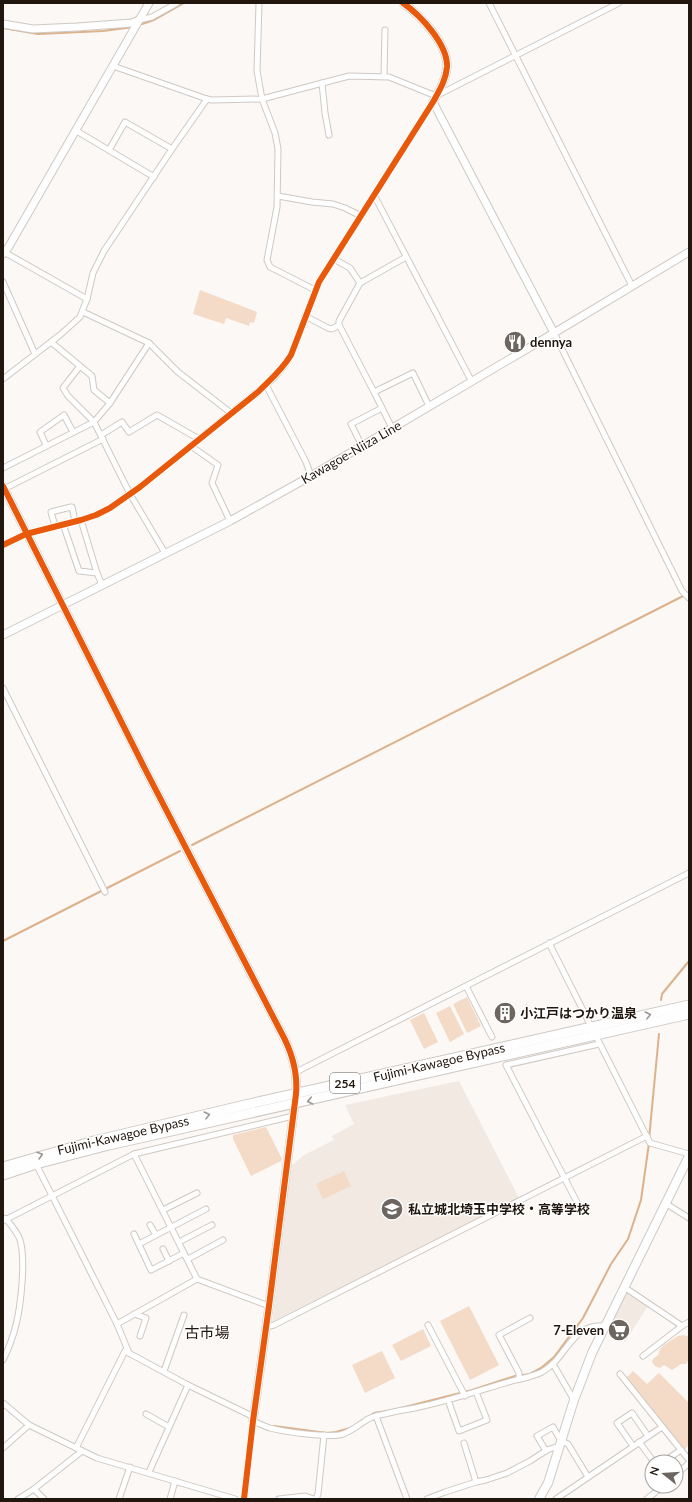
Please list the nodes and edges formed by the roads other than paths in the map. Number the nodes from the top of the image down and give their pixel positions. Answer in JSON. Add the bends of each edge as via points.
{"nodes":[{"id":1,"x":149,"y":3,"type":"edge"},
{"id":2,"x":177,"y":3,"type":"edge"},
{"id":3,"x":259,"y":3,"type":"edge"},
{"id":4,"x":403,"y":3,"type":"edge"},
{"id":5,"x":489,"y":3,"type":"edge"},
{"id":6,"x":619,"y":3,"type":"edge"},
{"id":7,"x":3,"y":24,"type":"edge"},
{"id":8,"x":137,"y":24,"type":"junction"},
{"id":9,"x":385,"y":30,"type":"dead end"},
{"id":10,"x":516,"y":56,"type":"junction"},
{"id":11,"x":113,"y":66,"type":"junction"},
{"id":12,"x":384,"y":76,"type":"junction"},
{"id":13,"x":322,"y":83,"type":"junction"},
{"id":14,"x":207,"y":99,"type":"junction"},
{"id":15,"x":262,"y":99,"type":"junction"},
{"id":16,"x":435,"y":99,"type":"junction"},
{"id":17,"x":75,"y":130,"type":"junction"},
{"id":18,"x":329,"y":135,"type":"dead end"},
{"id":19,"x":172,"y":149,"type":"junction"},
{"id":20,"x":109,"y":150,"type":"junction"},
{"id":21,"x":154,"y":177,"type":"junction"},
{"id":22,"x":374,"y":195,"type":"junction"},
{"id":23,"x":278,"y":196,"type":"junction"},
{"id":24,"x":361,"y":216,"type":"junction"},
{"id":25,"x":689,"y":252,"type":"edge"},
{"id":26,"x":4,"y":253,"type":"edge"},
{"id":27,"x":406,"y":257,"type":"junction"},
{"id":28,"x":334,"y":259,"type":"junction"},
{"id":29,"x":3,"y":282,"type":"edge"},
{"id":30,"x":360,"y":283,"type":"junction"},
{"id":31,"x":632,"y":286,"type":"junction"},
{"id":32,"x":315,"y":290,"type":"junction"},
{"id":33,"x":87,"y":299,"type":"junction"},
{"id":34,"x":83,"y":312,"type":"junction"},
{"id":35,"x":305,"y":316,"type":"junction"},
{"id":36,"x":339,"y":325,"type":"junction"},
{"id":37,"x":554,"y":334,"type":"junction"},
{"id":38,"x":51,"y":342,"type":"junction"},
{"id":39,"x":149,"y":343,"type":"junction"},
{"id":40,"x":35,"y":354,"type":"junction"},
{"id":41,"x":80,"y":366,"type":"junction"},
{"id":42,"x":3,"y":379,"type":"edge"},
{"id":43,"x":472,"y":382,"type":"junction"},
{"id":44,"x":266,"y":384,"type":"junction"},
{"id":45,"x":374,"y":392,"type":"junction"},
{"id":46,"x":110,"y":403,"type":"junction"},
{"id":47,"x":429,"y":406,"type":"junction"},
{"id":48,"x":382,"y":408,"type":"junction"},
{"id":49,"x":231,"y":413,"type":"junction"},
{"id":50,"x":94,"y":422,"type":"junction"},
{"id":51,"x":392,"y":428,"type":"junction"},
{"id":52,"x":73,"y":432,"type":"junction"},
{"id":53,"x":102,"y":437,"type":"junction"},
{"id":54,"x":199,"y":440,"type":"junction"},
{"id":55,"x":46,"y":446,"type":"junction"},
{"id":56,"x":192,"y":446,"type":"junction"},
{"id":57,"x":362,"y":446,"type":"junction"},
{"id":58,"x":3,"y":468,"type":"edge"},
{"id":59,"x":311,"y":476,"type":"junction"},
{"id":60,"x":4,"y":488,"type":"edge"},
{"id":61,"x":130,"y":494,"type":"junction"},
{"id":62,"x":78,"y":520,"type":"junction"},
{"id":63,"x":230,"y":521,"type":"junction"},
{"id":64,"x":63,"y":524,"type":"junction"},
{"id":65,"x":55,"y":526,"type":"junction"},
{"id":66,"x":26,"y":534,"type":"junction"},
{"id":67,"x":3,"y":545,"type":"edge"},
{"id":68,"x":165,"y":553,"type":"junction"},
{"id":69,"x":97,"y":573,"type":"junction"},
{"id":70,"x":102,"y":585,"type":"junction"},
{"id":71,"x":689,"y":598,"type":"edge"},
{"id":72,"x":62,"y":605,"type":"junction"},
{"id":73,"x":3,"y":635,"type":"edge"},
{"id":74,"x":3,"y":688,"type":"edge"},
{"id":75,"x":689,"y":873,"type":"edge"},
{"id":76,"x":105,"y":892,"type":"dead end"},
{"id":77,"x":549,"y":943,"type":"junction"},
{"id":78,"x":466,"y":986,"type":"junction"},
{"id":79,"x":689,"y":1005,"type":"edge"},
{"id":80,"x":689,"y":1014,"type":"edge"},
{"id":81,"x":593,"y":1032,"type":"junction"},
{"id":82,"x":492,"y":1037,"type":"dead end"},
{"id":83,"x":599,"y":1044,"type":"junction"},
{"id":84,"x":296,"y":1072,"type":"junction"},
{"id":85,"x":296,"y":1094,"type":"junction"},
{"id":86,"x":294,"y":1104,"type":"junction"},
{"id":87,"x":293,"y":1116,"type":"junction"},
{"id":88,"x":646,"y":1136,"type":"junction"},
{"id":89,"x":134,"y":1154,"type":"junction"},
{"id":90,"x":689,"y":1155,"type":"edge"},
{"id":91,"x":36,"y":1164,"type":"junction"},
{"id":92,"x":3,"y":1167,"type":"edge"},
{"id":93,"x":686,"y":1169,"type":"edge"},
{"id":94,"x":3,"y":1175,"type":"edge"},
{"id":95,"x":564,"y":1179,"type":"junction"},
{"id":96,"x":197,"y":1193,"type":"dead end"},
{"id":97,"x":52,"y":1196,"type":"junction"},
{"id":98,"x":665,"y":1203,"type":"junction"},
{"id":99,"x":580,"y":1208,"type":"dead end"},
{"id":100,"x":206,"y":1209,"type":"dead end"},
{"id":101,"x":162,"y":1210,"type":"junction"},
{"id":102,"x":689,"y":1218,"type":"edge"},
{"id":103,"x":4,"y":1219,"type":"edge"},
{"id":104,"x":150,"y":1225,"type":"dead end"},
{"id":105,"x":212,"y":1225,"type":"dead end"},
{"id":106,"x":171,"y":1227,"type":"junction"},
{"id":107,"x":134,"y":1234,"type":"dead end"},
{"id":108,"x":156,"y":1235,"type":"junction"},
{"id":109,"x":223,"y":1240,"type":"dead end"},
{"id":110,"x":179,"y":1242,"type":"junction"},
{"id":111,"x":139,"y":1244,"type":"junction"},
{"id":112,"x":162,"y":1249,"type":"dead end"},
{"id":113,"x":184,"y":1253,"type":"junction"},
{"id":114,"x":188,"y":1259,"type":"junction"},
{"id":115,"x":169,"y":1261,"type":"junction"},
{"id":116,"x":197,"y":1279,"type":"junction"},
{"id":117,"x":624,"y":1287,"type":"junction"},
{"id":118,"x":269,"y":1306,"type":"junction"},
{"id":119,"x":134,"y":1314,"type":"junction"},
{"id":120,"x":184,"y":1315,"type":"dead end"},
{"id":121,"x":530,"y":1318,"type":"dead end"},
{"id":122,"x":689,"y":1322,"type":"edge"},
{"id":123,"x":117,"y":1324,"type":"junction"},
{"id":124,"x":428,"y":1325,"type":"dead end"},
{"id":125,"x":605,"y":1326,"type":"junction"},
{"id":126,"x":682,"y":1326,"type":"junction"},
{"id":127,"x":266,"y":1327,"type":"junction"},
{"id":128,"x":140,"y":1336,"type":"dead end"},
{"id":129,"x":129,"y":1353,"type":"junction"},
{"id":130,"x":643,"y":1356,"type":"dead end"},
{"id":131,"x":3,"y":1360,"type":"edge"},
{"id":132,"x":553,"y":1364,"type":"junction"},
{"id":133,"x":164,"y":1371,"type":"junction"},
{"id":134,"x":620,"y":1374,"type":"dead end"},
{"id":135,"x":518,"y":1379,"type":"junction"},
{"id":136,"x":188,"y":1385,"type":"junction"},
{"id":137,"x":476,"y":1392,"type":"junction"},
{"id":138,"x":465,"y":1396,"type":"junction"},
{"id":139,"x":448,"y":1400,"type":"junction"},
{"id":140,"x":574,"y":1400,"type":"junction"},
{"id":141,"x":3,"y":1402,"type":"edge"},
{"id":142,"x":146,"y":1414,"type":"dead end"},
{"id":143,"x":376,"y":1416,"type":"junction"},
{"id":144,"x":253,"y":1419,"type":"junction"},
{"id":145,"x":29,"y":1425,"type":"junction"},
{"id":146,"x":169,"y":1427,"type":"junction"},
{"id":147,"x":662,"y":1427,"type":"junction"},
{"id":148,"x":324,"y":1435,"type":"junction"},
{"id":149,"x":648,"y":1436,"type":"junction"},
{"id":150,"x":640,"y":1442,"type":"junction"},
{"id":151,"x":464,"y":1443,"type":"dead end"},
{"id":152,"x":560,"y":1443,"type":"junction"},
{"id":153,"x":633,"y":1446,"type":"junction"},
{"id":154,"x":3,"y":1448,"type":"edge"},
{"id":155,"x":76,"y":1448,"type":"junction"},
{"id":156,"x":681,"y":1450,"type":"junction"},
{"id":157,"x":82,"y":1451,"type":"junction"},
{"id":158,"x":546,"y":1451,"type":"junction"},
{"id":159,"x":648,"y":1454,"type":"edge"},
{"id":160,"x":675,"y":1454,"type":"edge"},
{"id":161,"x":689,"y":1460,"type":"edge"},
{"id":162,"x":130,"y":1467,"type":"junction"},
{"id":163,"x":149,"y":1472,"type":"junction"},
{"id":164,"x":588,"y":1477,"type":"junction"},
{"id":165,"x":175,"y":1481,"type":"junction"},
{"id":166,"x":476,"y":1482,"type":"junction"},
{"id":167,"x":34,"y":1489,"type":"junction"},
{"id":168,"x":224,"y":1497,"type":"edge"},
{"id":169,"x":18,"y":1499,"type":"edge"},
{"id":170,"x":44,"y":1499,"type":"edge"},
{"id":171,"x":119,"y":1499,"type":"edge"},
{"id":172,"x":170,"y":1499,"type":"edge"},
{"id":173,"x":235,"y":1499,"type":"edge"},
{"id":174,"x":244,"y":1499,"type":"edge"},
{"id":175,"x":279,"y":1499,"type":"edge"},
{"id":176,"x":315,"y":1499,"type":"edge"},
{"id":177,"x":407,"y":1499,"type":"edge"},
{"id":178,"x":427,"y":1499,"type":"edge"},
{"id":179,"x":539,"y":1499,"type":"edge"},
{"id":180,"x":556,"y":1499,"type":"edge"}],
"edges":[{"from":1,"to":8,"type":"street"},
{"from":2,"to":8,"type":"street"},
{"from":3,"to":15,"type":"street","via":[[257,71]]},
{"from":4,"to":16,"type":"street","via":[[427,24],[442,47],[447,66],[446,75]]},
{"from":5,"to":10,"type":"street"},
{"from":6,"to":10,"type":"street"},
{"from":7,"to":8,"type":"street","via":[[33,28],[77,28],[132,22]]},
{"from":8,"to":11,"type":"street"},
{"from":9,"to":12,"type":"street"},
{"from":10,"to":16,"type":"street"},
{"from":10,"to":31,"type":"street"},
{"from":11,"to":14,"type":"street"},
{"from":11,"to":17,"type":"street"},
{"from":12,"to":13,"type":"street","via":[[349,76]]},
{"from":12,"to":16,"type":"street","via":[[397,79]]},
{"from":13,"to":15,"type":"street"},
{"from":13,"to":18,"type":"street"},
{"from":14,"to":15,"type":"street"},
{"from":14,"to":19,"type":"street"},
{"from":15,"to":23,"type":"street","via":[[275,133],[278,149]]},
{"from":16,"to":22,"type":"street"},
{"from":16,"to":37,"type":"street"},
{"from":17,"to":20,"type":"street"},
{"from":17,"to":26,"type":"street"},
{"from":19,"to":20,"type":"street","via":[[125,122]]},
{"from":19,"to":21,"type":"street"},
{"from":20,"to":21,"type":"street"},
{"from":21,"to":33,"type":"street","via":[[98,263]]},
{"from":22,"to":24,"type":"street"},
{"from":22,"to":27,"type":"street"},
{"from":23,"to":24,"type":"street","via":[[340,206]]},
{"from":23,"to":32,"type":"street","via":[[268,264]]},
{"from":24,"to":28,"type":"street"},
{"from":25,"to":31,"type":"street","name":"Kawagoe-Niiza Line"},
{"from":26,"to":33,"type":"street"},
{"from":27,"to":30,"type":"street"},
{"from":27,"to":43,"type":"street"},
{"from":28,"to":30,"type":"street","via":[[350,268]]},
{"from":28,"to":32,"type":"street"},
{"from":29,"to":40,"type":"street"},
{"from":30,"to":36,"type":"street"},
{"from":31,"to":37,"type":"street","name":"Kawagoe-Niiza Line"},
{"from":32,"to":35,"type":"street"},
{"from":33,"to":34,"type":"street"},
{"from":34,"to":38,"type":"street"},
{"from":34,"to":39,"type":"street"},
{"from":35,"to":36,"type":"street","via":[[328,328],[332,329]]},
{"from":35,"to":44,"type":"street","via":[[291,355],[273,379]]},
{"from":36,"to":45,"type":"street"},
{"from":37,"to":43,"type":"street","name":"Kawagoe-Niiza Line"},
{"from":37,"to":71,"type":"street","via":[[682,591]]},
{"from":38,"to":40,"type":"street"},
{"from":38,"to":41,"type":"street"},
{"from":39,"to":46,"type":"street"},
{"from":39,"to":49,"type":"street","via":[[178,372]]},
{"from":40,"to":42,"type":"street"},
{"from":41,"to":46,"type":"street","via":[[92,376],[94,390]]},
{"from":41,"to":50,"type":"street","via":[[63,388]]},
{"from":43,"to":47,"type":"street","name":"Kawagoe-Niiza Line"},
{"from":44,"to":49,"type":"street"},
{"from":44,"to":59,"type":"street"},
{"from":45,"to":47,"type":"street","via":[[412,373]]},
{"from":45,"to":48,"type":"street"},
{"from":46,"to":50,"type":"street"},
{"from":47,"to":51,"type":"street","name":"Kawagoe-Niiza Line"},
{"from":48,"to":51,"type":"street"},
{"from":48,"to":57,"type":"street","via":[[351,424]]},
{"from":49,"to":54,"type":"street"},
{"from":50,"to":52,"type":"street"},
{"from":50,"to":53,"type":"street"},
{"from":51,"to":57,"type":"street","name":"Kawagoe-Niiza Line"},
{"from":52,"to":55,"type":"street"},
{"from":52,"to":55,"type":"street","via":[[64,414],[40,432]]},
{"from":53,"to":54,"type":"street","via":[[122,422],[129,432],[157,415]]},
{"from":53,"to":60,"type":"street"},
{"from":53,"to":61,"type":"street"},
{"from":54,"to":56,"type":"street"},
{"from":55,"to":58,"type":"street"},
{"from":56,"to":61,"type":"street"},
{"from":56,"to":63,"type":"street","via":[[218,465],[212,483]]},
{"from":57,"to":59,"type":"street","name":"Kawagoe-Niiza Line"},
{"from":59,"to":63,"type":"street","name":"Kawagoe-Niiza Line"},
{"from":60,"to":66,"type":"street"},
{"from":61,"to":62,"type":"street","via":[[96,515]]},
{"from":61,"to":68,"type":"street"},
{"from":62,"to":64,"type":"street"},
{"from":62,"to":65,"type":"street","via":[[72,507],[64,508],[51,512]]},
{"from":62,"to":69,"type":"street"},
{"from":63,"to":68,"type":"street","name":"Kawagoe-Niiza Line"},
{"from":64,"to":65,"type":"street"},
{"from":64,"to":69,"type":"street","via":[[79,571]]},
{"from":65,"to":66,"type":"street"},
{"from":66,"to":67,"type":"street"},
{"from":66,"to":72,"type":"street"},
{"from":68,"to":70,"type":"street","name":"Kawagoe-Niiza Line"},
{"from":69,"to":70,"type":"street"},
{"from":70,"to":72,"type":"street","name":"Kawagoe-Niiza Line"},
{"from":72,"to":73,"type":"street","name":"Kawagoe-Niiza Line"},
{"from":72,"to":84,"type":"street","via":[[282,1032],[292,1054]]},
{"from":74,"to":76,"type":"street"},
{"from":75,"to":77,"type":"street"},
{"from":77,"to":78,"type":"street"},
{"from":77,"to":81,"type":"street"},
{"from":78,"to":82,"type":"street"},
{"from":78,"to":84,"type":"street"},
{"from":81,"to":79,"type":"highway","name":"Fujimi-Kawagoe Bypass","number":"254","one_way":true},
{"from":80,"to":81,"type":"highway","name":"Fujimi-Kawagoe Bypass","number":"254"},
{"from":81,"to":83,"type":"street"},
{"from":81,"to":85,"type":"highway","name":"Fujimi-Kawagoe Bypass","number":"254"},
{"from":81,"to":86,"type":"highway","name":"Fujimi-Kawagoe Bypass","number":"254","one_way":true},
{"from":83,"to":88,"type":"street"},
{"from":83,"to":95,"type":"street","via":[[506,1065]]},
{"from":84,"to":85,"type":"street"},
{"from":85,"to":86,"type":"street"},
{"from":92,"to":85,"type":"highway","name":"Fujimi-Kawagoe Bypass","number":"254","one_way":true,"via":[[86,1143]]},
{"from":86,"to":87,"type":"street"},
{"from":86,"to":91,"type":"highway","name":"Fujimi-Kawagoe Bypass","number":"254"},
{"from":87,"to":89,"type":"street"},
{"from":87,"to":118,"type":"street"},
{"from":88,"to":90,"type":"street","via":[[650,1143]]},
{"from":88,"to":95,"type":"street"},
{"from":89,"to":97,"type":"street"},
{"from":89,"to":101,"type":"street"},
{"from":90,"to":93,"type":"main road"},
{"from":91,"to":94,"type":"highway","name":"Fujimi-Kawagoe Bypass","number":"254"},
{"from":91,"to":97,"type":"street"},
{"from":93,"to":98,"type":"main road"},
{"from":95,"to":99,"type":"street"},
{"from":95,"to":127,"type":"street"},
{"from":96,"to":101,"type":"street"},
{"from":97,"to":103,"type":"street"},
{"from":97,"to":123,"type":"street"},
{"from":98,"to":102,"type":"street"},
{"from":98,"to":117,"type":"main road"},
{"from":100,"to":106,"type":"street"},
{"from":101,"to":106,"type":"street"},
{"from":103,"to":131,"type":"street","via":[[20,1239],[23,1270],[20,1311],[10,1347]]},
{"from":104,"to":108,"type":"street"},
{"from":105,"to":110,"type":"street"},
{"from":106,"to":108,"type":"street"},
{"from":106,"to":110,"type":"street"},
{"from":107,"to":111,"type":"street"},
{"from":108,"to":111,"type":"street"},
{"from":109,"to":114,"type":"street"},
{"from":110,"to":113,"type":"street"},
{"from":111,"to":115,"type":"street","via":[[151,1270]]},
{"from":112,"to":115,"type":"street"},
{"from":113,"to":114,"type":"street"},
{"from":113,"to":115,"type":"street"},
{"from":114,"to":116,"type":"street"},
{"from":116,"to":118,"type":"street"},
{"from":116,"to":119,"type":"street"},
{"from":117,"to":125,"type":"main road"},
{"from":117,"to":126,"type":"street"},
{"from":118,"to":127,"type":"street"},
{"from":119,"to":123,"type":"street"},
{"from":119,"to":128,"type":"street","via":[[146,1318]]},
{"from":120,"to":133,"type":"street"},
{"from":121,"to":135,"type":"street","via":[[499,1335],[519,1373]]},
{"from":122,"to":126,"type":"street"},
{"from":123,"to":129,"type":"street"},
{"from":124,"to":138,"type":"street"},
{"from":125,"to":132,"type":"street","via":[[591,1326],[582,1330]]},
{"from":125,"to":140,"type":"main road"},
{"from":126,"to":130,"type":"street"},
{"from":127,"to":144,"type":"street"},
{"from":129,"to":133,"type":"street"},
{"from":129,"to":155,"type":"street","via":[[125,1351]]},
{"from":132,"to":135,"type":"street","via":[[527,1378]]},
{"from":132,"to":140,"type":"street"},
{"from":133,"to":136,"type":"street"},
{"from":134,"to":147,"type":"street"},
{"from":135,"to":137,"type":"street"},
{"from":136,"to":144,"type":"street"},
{"from":136,"to":146,"type":"street"},
{"from":137,"to":138,"type":"street"},
{"from":137,"to":139,"type":"street","via":[[487,1420],[459,1431]]},
{"from":138,"to":139,"type":"street"},
{"from":139,"to":143,"type":"street"},
{"from":140,"to":152,"type":"main road"},
{"from":141,"to":145,"type":"street"},
{"from":142,"to":146,"type":"street"},
{"from":143,"to":148,"type":"street","via":[[341,1435]]},
{"from":143,"to":177,"type":"street"},
{"from":144,"to":148,"type":"street","via":[[268,1428]]},
{"from":144,"to":174,"type":"street"},
{"from":145,"to":154,"type":"street"},
{"from":145,"to":155,"type":"street"},
{"from":146,"to":163,"type":"street"},
{"from":147,"to":149,"type":"street"},
{"from":147,"to":156,"type":"street"},
{"from":148,"to":176,"type":"street","via":[[318,1494]]},
{"from":149,"to":150,"type":"street"},
{"from":149,"to":153,"type":"street","via":[[632,1413],[618,1423]]},
{"from":150,"to":153,"type":"street"},
{"from":150,"to":159,"type":"street"},
{"from":151,"to":166,"type":"street"},
{"from":152,"to":158,"type":"street"},
{"from":152,"to":158,"type":"street","via":[[553,1427],[537,1436]]},
{"from":152,"to":164,"type":"street","via":[[568,1444]]},
{"from":152,"to":179,"type":"main road","via":[[548,1483]]},
{"from":153,"to":164,"type":"street"},
{"from":155,"to":157,"type":"street"},
{"from":156,"to":160,"type":"street"},
{"from":156,"to":161,"type":"street"},
{"from":157,"to":162,"type":"street"},
{"from":157,"to":167,"type":"street"},
{"from":158,"to":166,"type":"street","via":[[507,1473]]},
{"from":162,"to":163,"type":"street"},
{"from":162,"to":171,"type":"street"},
{"from":163,"to":165,"type":"street"},
{"from":164,"to":180,"type":"street"},
{"from":165,"to":168,"type":"street"},
{"from":165,"to":172,"type":"street"},
{"from":166,"to":178,"type":"street"},
{"from":167,"to":169,"type":"street"},
{"from":167,"to":170,"type":"street"},
{"from":168,"to":173,"type":"street"},
{"from":175,"to":176,"type":"street","via":[[305,1496]]}]}
